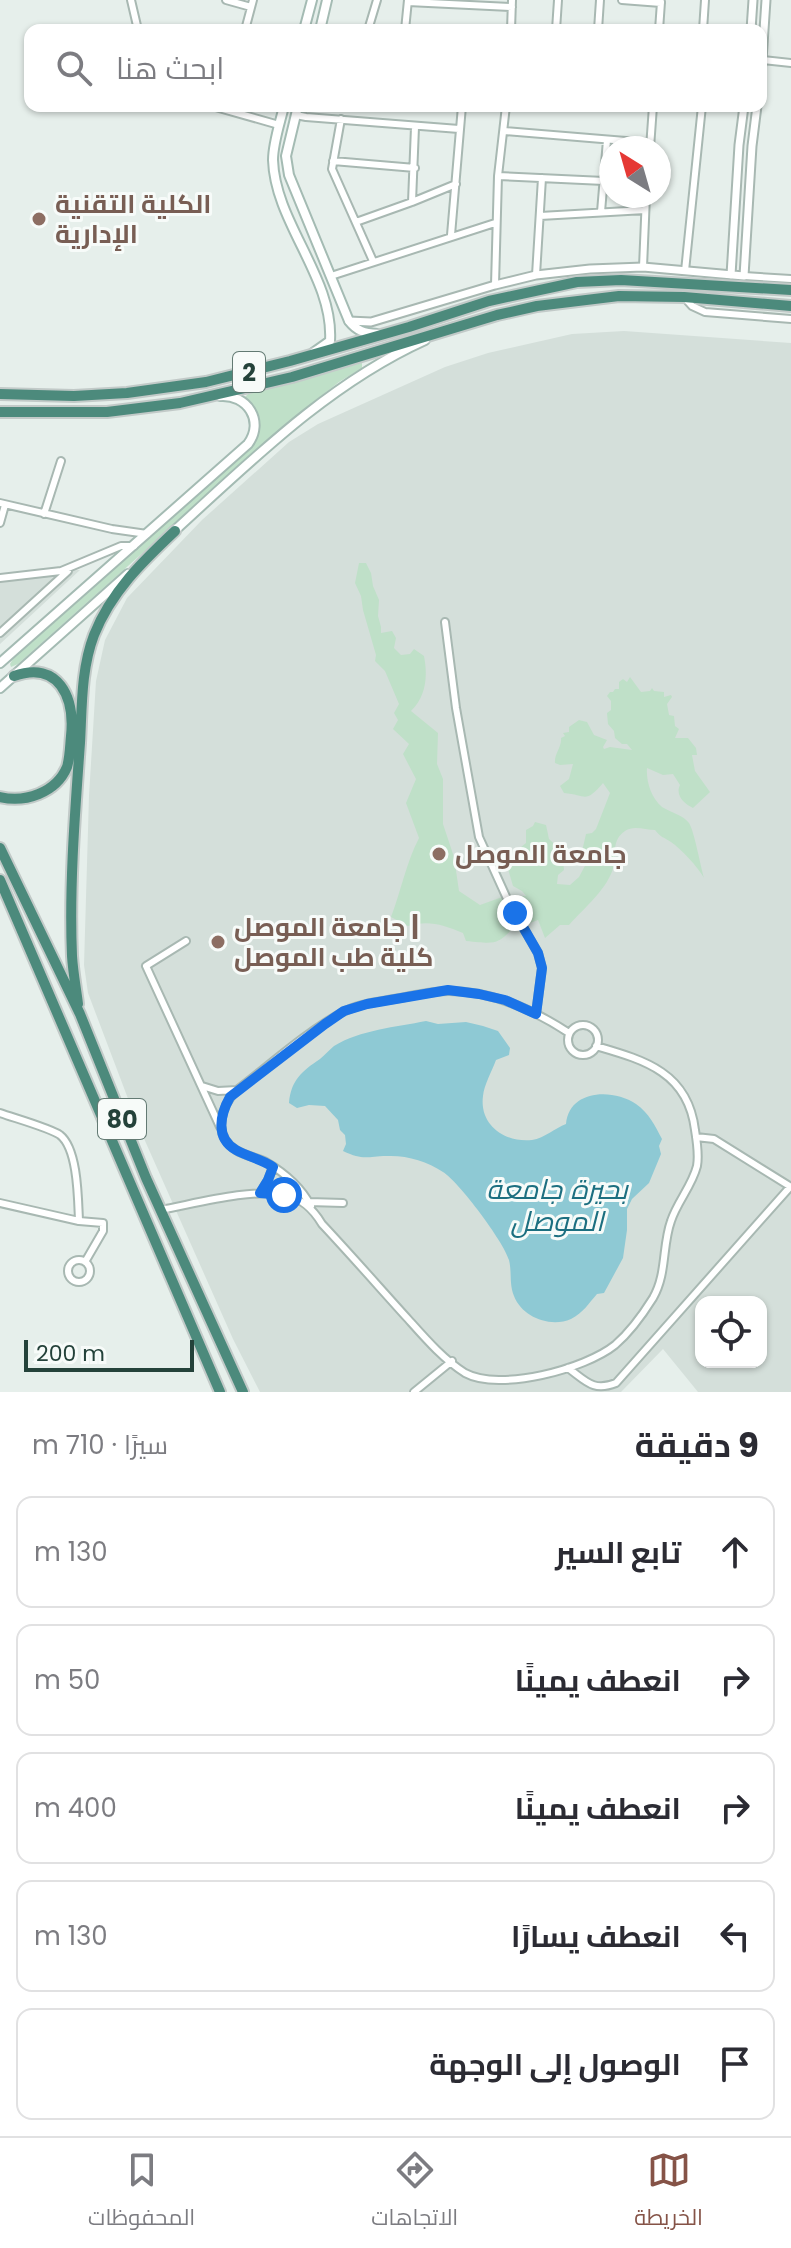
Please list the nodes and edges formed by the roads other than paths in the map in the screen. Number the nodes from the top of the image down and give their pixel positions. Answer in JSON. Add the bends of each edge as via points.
{"nodes":[{"id":1,"x":131,"y":0,"type":"edge"},
{"id":2,"x":226,"y":0,"type":"edge"},
{"id":3,"x":312,"y":0,"type":"edge"},
{"id":4,"x":327,"y":0,"type":"edge"},
{"id":5,"x":377,"y":0,"type":"edge"},
{"id":6,"x":558,"y":0,"type":"edge"},
{"id":7,"x":600,"y":0,"type":"edge"},
{"id":8,"x":622,"y":0,"type":"edge"},
{"id":9,"x":705,"y":0,"type":"edge"},
{"id":10,"x":753,"y":0,"type":"edge"},
{"id":11,"x":766,"y":0,"type":"edge"},
{"id":12,"x":408,"y":1,"type":"edge"},
{"id":13,"x":661,"y":2,"type":"edge"},
{"id":14,"x":252,"y":3,"type":"edge"},
{"id":15,"x":512,"y":4,"type":"edge"},
{"id":16,"x":137,"y":24,"type":"edge"},
{"id":17,"x":247,"y":24,"type":"edge"},
{"id":18,"x":306,"y":24,"type":"edge"},
{"id":19,"x":321,"y":24,"type":"edge"},
{"id":20,"x":370,"y":24,"type":"edge"},
{"id":21,"x":406,"y":24,"type":"edge"},
{"id":22,"x":511,"y":24,"type":"edge"},
{"id":23,"x":556,"y":24,"type":"edge"},
{"id":24,"x":598,"y":24,"type":"edge"},
{"id":25,"x":659,"y":24,"type":"edge"},
{"id":26,"x":703,"y":24,"type":"edge"},
{"id":27,"x":751,"y":24,"type":"edge"},
{"id":28,"x":765,"y":24,"type":"edge"},
{"id":29,"x":767,"y":60,"type":"edge"},
{"id":30,"x":791,"y":63,"type":"edge"},
{"id":31,"x":233,"y":112,"type":"edge"},
{"id":32,"x":282,"y":112,"type":"edge"},
{"id":33,"x":297,"y":112,"type":"edge"},
{"id":34,"x":300,"y":112,"type":"edge"},
{"id":35,"x":461,"y":112,"type":"edge"},
{"id":36,"x":506,"y":112,"type":"edge"},
{"id":37,"x":653,"y":112,"type":"edge"},
{"id":38,"x":701,"y":112,"type":"edge"},
{"id":39,"x":743,"y":112,"type":"edge"},
{"id":40,"x":756,"y":112,"type":"edge"},
{"id":41,"x":341,"y":119,"type":"junction"},
{"id":42,"x":279,"y":125,"type":"junction"},
{"id":43,"x":415,"y":127,"type":"junction"},
{"id":44,"x":459,"y":129,"type":"junction"},
{"id":45,"x":504,"y":131,"type":"junction"},
{"id":46,"x":651,"y":136,"type":"edge"},
{"id":47,"x":599,"y":139,"type":"edge"},
{"id":48,"x":333,"y":161,"type":"junction"},
{"id":49,"x":415,"y":168,"type":"junction"},
{"id":50,"x":289,"y":175,"type":"junction"},
{"id":51,"x":498,"y":176,"type":"junction"},
{"id":52,"x":275,"y":177,"type":"junction"},
{"id":53,"x":542,"y":178,"type":"junction"},
{"id":54,"x":599,"y":181,"type":"edge"},
{"id":55,"x":456,"y":184,"type":"junction"},
{"id":56,"x":412,"y":202,"type":"junction"},
{"id":57,"x":601,"y":208,"type":"edge"},
{"id":58,"x":645,"y":210,"type":"joint"},
{"id":59,"x":601,"y":212,"type":"junction"},
{"id":60,"x":540,"y":216,"type":"junction"},
{"id":61,"x":356,"y":222,"type":"junction"},
{"id":62,"x":495,"y":223,"type":"junction"},
{"id":63,"x":451,"y":235,"type":"junction"},
{"id":64,"x":373,"y":261,"type":"junction"},
{"id":65,"x":647,"y":267,"type":"junction"},
{"id":66,"x":685,"y":271,"type":"junction"},
{"id":67,"x":536,"y":275,"type":"junction"},
{"id":68,"x":731,"y":275,"type":"junction"},
{"id":69,"x":331,"y":276,"type":"junction"},
{"id":70,"x":744,"y":276,"type":"junction"},
{"id":71,"x":791,"y":279,"type":"edge"},
{"id":72,"x":651,"y":282,"type":"junction"},
{"id":73,"x":495,"y":285,"type":"junction"},
{"id":74,"x":791,"y":290,"type":"edge"},
{"id":75,"x":517,"y":294,"type":"junction"},
{"id":76,"x":684,"y":297,"type":"junction"},
{"id":77,"x":791,"y":306,"type":"edge"},
{"id":78,"x":521,"y":309,"type":"junction"},
{"id":79,"x":404,"y":313,"type":"junction"},
{"id":80,"x":791,"y":319,"type":"edge"},
{"id":81,"x":349,"y":321,"type":"junction"},
{"id":82,"x":409,"y":327,"type":"junction"},
{"id":83,"x":442,"y":333,"type":"junction"},
{"id":84,"x":382,"y":335,"type":"junction"},
{"id":85,"x":312,"y":354,"type":"junction"},
{"id":86,"x":0,"y":394,"type":"edge"},
{"id":87,"x":105,"y":394,"type":"junction"},
{"id":88,"x":207,"y":397,"type":"junction"},
{"id":89,"x":0,"y":412,"type":"edge"},
{"id":90,"x":107,"y":412,"type":"junction"},
{"id":91,"x":61,"y":461,"type":"dead end"},
{"id":92,"x":3,"y":504,"type":"edge"},
{"id":93,"x":44,"y":514,"type":"junction"},
{"id":94,"x":0,"y":523,"type":"edge"},
{"id":95,"x":175,"y":531,"type":"junction"},
{"id":96,"x":147,"y":534,"type":"junction"},
{"id":97,"x":134,"y":546,"type":"junction"},
{"id":98,"x":72,"y":567,"type":"junction"},
{"id":99,"x":0,"y":578,"type":"edge"},
{"id":100,"x":445,"y":622,"type":"dead end"},
{"id":101,"x":0,"y":633,"type":"edge"},
{"id":102,"x":0,"y":663,"type":"edge"},
{"id":103,"x":14,"y":676,"type":"junction"},
{"id":104,"x":0,"y":688,"type":"edge"},
{"id":105,"x":0,"y":797,"type":"edge"},
{"id":106,"x":0,"y":848,"type":"edge"},
{"id":107,"x":0,"y":880,"type":"edge"},
{"id":108,"x":186,"y":941,"type":"dead end"},
{"id":109,"x":80,"y":1014,"type":"junction"},
{"id":110,"x":536,"y":1014,"type":"junction"},
{"id":111,"x":569,"y":1033,"type":"junction"},
{"id":112,"x":596,"y":1046,"type":"junction"},
{"id":113,"x":200,"y":1086,"type":"junction"},
{"id":114,"x":237,"y":1090,"type":"junction"},
{"id":115,"x":0,"y":1113,"type":"edge"},
{"id":116,"x":220,"y":1127,"type":"junction"},
{"id":117,"x":696,"y":1137,"type":"junction"},
{"id":118,"x":273,"y":1167,"type":"junction"},
{"id":119,"x":791,"y":1187,"type":"edge"},
{"id":120,"x":260,"y":1193,"type":"junction"},
{"id":121,"x":309,"y":1202,"type":"junction"},
{"id":122,"x":0,"y":1203,"type":"edge"},
{"id":123,"x":343,"y":1203,"type":"dead end"},
{"id":124,"x":160,"y":1210,"type":"junction"},
{"id":125,"x":314,"y":1210,"type":"junction"},
{"id":126,"x":79,"y":1221,"type":"junction"},
{"id":127,"x":85,"y":1262,"type":"dead end"},
{"id":128,"x":452,"y":1361,"type":"junction"},
{"id":129,"x":568,"y":1368,"type":"junction"},
{"id":130,"x":220,"y":1392,"type":"edge"},
{"id":131,"x":243,"y":1392,"type":"edge"},
{"id":132,"x":414,"y":1392,"type":"edge"}],
"edges":[{"from":1,"to":16,"type":"street"},
{"from":2,"to":14,"type":"street"},
{"from":3,"to":18,"type":"main road"},
{"from":4,"to":19,"type":"main road"},
{"from":5,"to":20,"type":"street"},
{"from":6,"to":23,"type":"street"},
{"from":7,"to":24,"type":"street"},
{"from":8,"to":13,"type":"street"},
{"from":9,"to":26,"type":"street"},
{"from":10,"to":27,"type":"street"},
{"from":11,"to":28,"type":"street"},
{"from":12,"to":15,"type":"street"},
{"from":12,"to":21,"type":"street"},
{"from":13,"to":25,"type":"street"},
{"from":14,"to":17,"type":"street"},
{"from":15,"to":22,"type":"street"},
{"from":29,"to":30,"type":"street"},
{"from":31,"to":42,"type":"street"},
{"from":32,"to":42,"type":"main road"},
{"from":33,"to":50,"type":"main road","via":[[286,156]]},
{"from":34,"to":41,"type":"street"},
{"from":35,"to":44,"type":"street"},
{"from":36,"to":45,"type":"street"},
{"from":37,"to":46,"type":"street"},
{"from":38,"to":66,"type":"street"},
{"from":39,"to":68,"type":"street"},
{"from":40,"to":70,"type":"street"},
{"from":41,"to":43,"type":"street"},
{"from":41,"to":48,"type":"street"},
{"from":42,"to":52,"type":"main road"},
{"from":43,"to":44,"type":"street"},
{"from":43,"to":49,"type":"street"},
{"from":44,"to":55,"type":"street"},
{"from":45,"to":47,"type":"street"},
{"from":45,"to":51,"type":"street"},
{"from":48,"to":49,"type":"street"},
{"from":48,"to":61,"type":"street"},
{"from":49,"to":56,"type":"street"},
{"from":50,"to":52,"type":"main road"},
{"from":50,"to":69,"type":"main road"},
{"from":51,"to":53,"type":"street"},
{"from":51,"to":62,"type":"street"},
{"from":52,"to":85,"type":"main road","via":[[331,328],[330,341]]},
{"from":53,"to":54,"type":"street"},
{"from":53,"to":60,"type":"street"},
{"from":55,"to":56,"type":"street"},
{"from":55,"to":63,"type":"street"},
{"from":56,"to":61,"type":"street"},
{"from":57,"to":59,"type":"street"},
{"from":58,"to":59,"type":"street"},
{"from":58,"to":65,"type":"street"},
{"from":59,"to":60,"type":"street"},
{"from":60,"to":67,"type":"street"},
{"from":61,"to":64,"type":"street"},
{"from":62,"to":63,"type":"street"},
{"from":62,"to":73,"type":"street"},
{"from":63,"to":64,"type":"street"},
{"from":64,"to":69,"type":"street"},
{"from":65,"to":66,"type":"street"},
{"from":65,"to":67,"type":"street"},
{"from":65,"to":72,"type":"highway"},
{"from":66,"to":68,"type":"street"},
{"from":67,"to":73,"type":"street"},
{"from":68,"to":70,"type":"street"},
{"from":69,"to":81,"type":"main road"},
{"from":70,"to":71,"type":"street"},
{"from":72,"to":74,"type":"highway","number":"2"},
{"from":72,"to":75,"type":"highway","number":"2","via":[[577,282]]},
{"from":73,"to":79,"type":"street"},
{"from":75,"to":78,"type":"highway"},
{"from":75,"to":82,"type":"highway","number":"2"},
{"from":76,"to":77,"type":"highway","number":"2"},
{"from":76,"to":78,"type":"highway","number":"2","via":[[619,296]]},
{"from":76,"to":80,"type":"street","via":[[705,312]]},
{"from":78,"to":83,"type":"highway","number":"2"},
{"from":79,"to":81,"type":"street","via":[[371,322]]},
{"from":79,"to":82,"type":"highway"},
{"from":81,"to":84,"type":"main road","via":[[365,334]]},
{"from":82,"to":84,"type":"highway","number":"2"},
{"from":83,"to":88,"type":"highway","number":"2"},
{"from":83,"to":95,"type":"main road","via":[[341,387]]},
{"from":84,"to":85,"type":"highway","number":"2"},
{"from":85,"to":87,"type":"highway","number":"2","via":[[206,382]]},
{"from":86,"to":87,"type":"highway","number":"2"},
{"from":87,"to":90,"type":"highway"},
{"from":88,"to":90,"type":"highway","number":"2"},
{"from":88,"to":96,"type":"main road","via":[[226,395],[244,403],[256,422],[252,437]]},
{"from":89,"to":90,"type":"highway","number":"2"},
{"from":91,"to":93,"type":"street"},
{"from":92,"to":93,"type":"street"},
{"from":92,"to":94,"type":"street"},
{"from":93,"to":96,"type":"street"},
{"from":95,"to":103,"type":"main road"},
{"from":95,"to":109,"type":"highway","via":[[125,580],[87,655],[72,958]]},
{"from":96,"to":97,"type":"main road"},
{"from":97,"to":98,"type":"street","via":[[121,546]]},
{"from":97,"to":102,"type":"main road"},
{"from":98,"to":99,"type":"street"},
{"from":98,"to":101,"type":"street"},
{"from":100,"to":110,"type":"street","via":[[479,837],[542,968]]},
{"from":102,"to":103,"type":"main road"},
{"from":103,"to":104,"type":"main road"},
{"from":103,"to":105,"type":"highway","via":[[45,674],[66,691],[72,707],[70,749],[66,768],[48,789],[34,797]]},
{"from":106,"to":109,"type":"highway","number":"80"},
{"from":107,"to":130,"type":"highway","number":"80"},
{"from":108,"to":113,"type":"street","via":[[146,966]]},
{"from":109,"to":124,"type":"highway","number":"80"},
{"from":110,"to":111,"type":"street"},
{"from":110,"to":114,"type":"street","via":[[505,1000],[448,990],[367,1004],[344,1011]]},
{"from":111,"to":112,"type":"street","via":[[581,1025],[591,1028]]},
{"from":111,"to":112,"type":"street","via":[[575,1054],[590,1053]]},
{"from":112,"to":117,"type":"street","via":[[667,1074],[684,1096]]},
{"from":113,"to":114,"type":"street"},
{"from":113,"to":116,"type":"street"},
{"from":114,"to":116,"type":"street","via":[[222,1111]]},
{"from":115,"to":126,"type":"street","via":[[59,1135],[69,1147]]},
{"from":116,"to":118,"type":"street","via":[[234,1149]]},
{"from":117,"to":119,"type":"street","via":[[714,1139]]},
{"from":117,"to":129,"type":"street","via":[[697,1166],[669,1225],[655,1295],[615,1345]]},
{"from":118,"to":120,"type":"street"},
{"from":118,"to":121,"type":"street"},
{"from":119,"to":129,"type":"street","via":[[616,1383],[594,1387]]},
{"from":120,"to":124,"type":"street"},
{"from":120,"to":125,"type":"street","via":[[284,1195]]},
{"from":121,"to":123,"type":"street"},
{"from":121,"to":125,"type":"street"},
{"from":122,"to":126,"type":"street"},
{"from":124,"to":131,"type":"highway","number":"80"},
{"from":125,"to":128,"type":"street","via":[[430,1344]]},
{"from":126,"to":127,"type":"street","via":[[104,1225]]},
{"from":128,"to":129,"type":"street","via":[[466,1374],[495,1382]]},
{"from":128,"to":132,"type":"street"}]}
